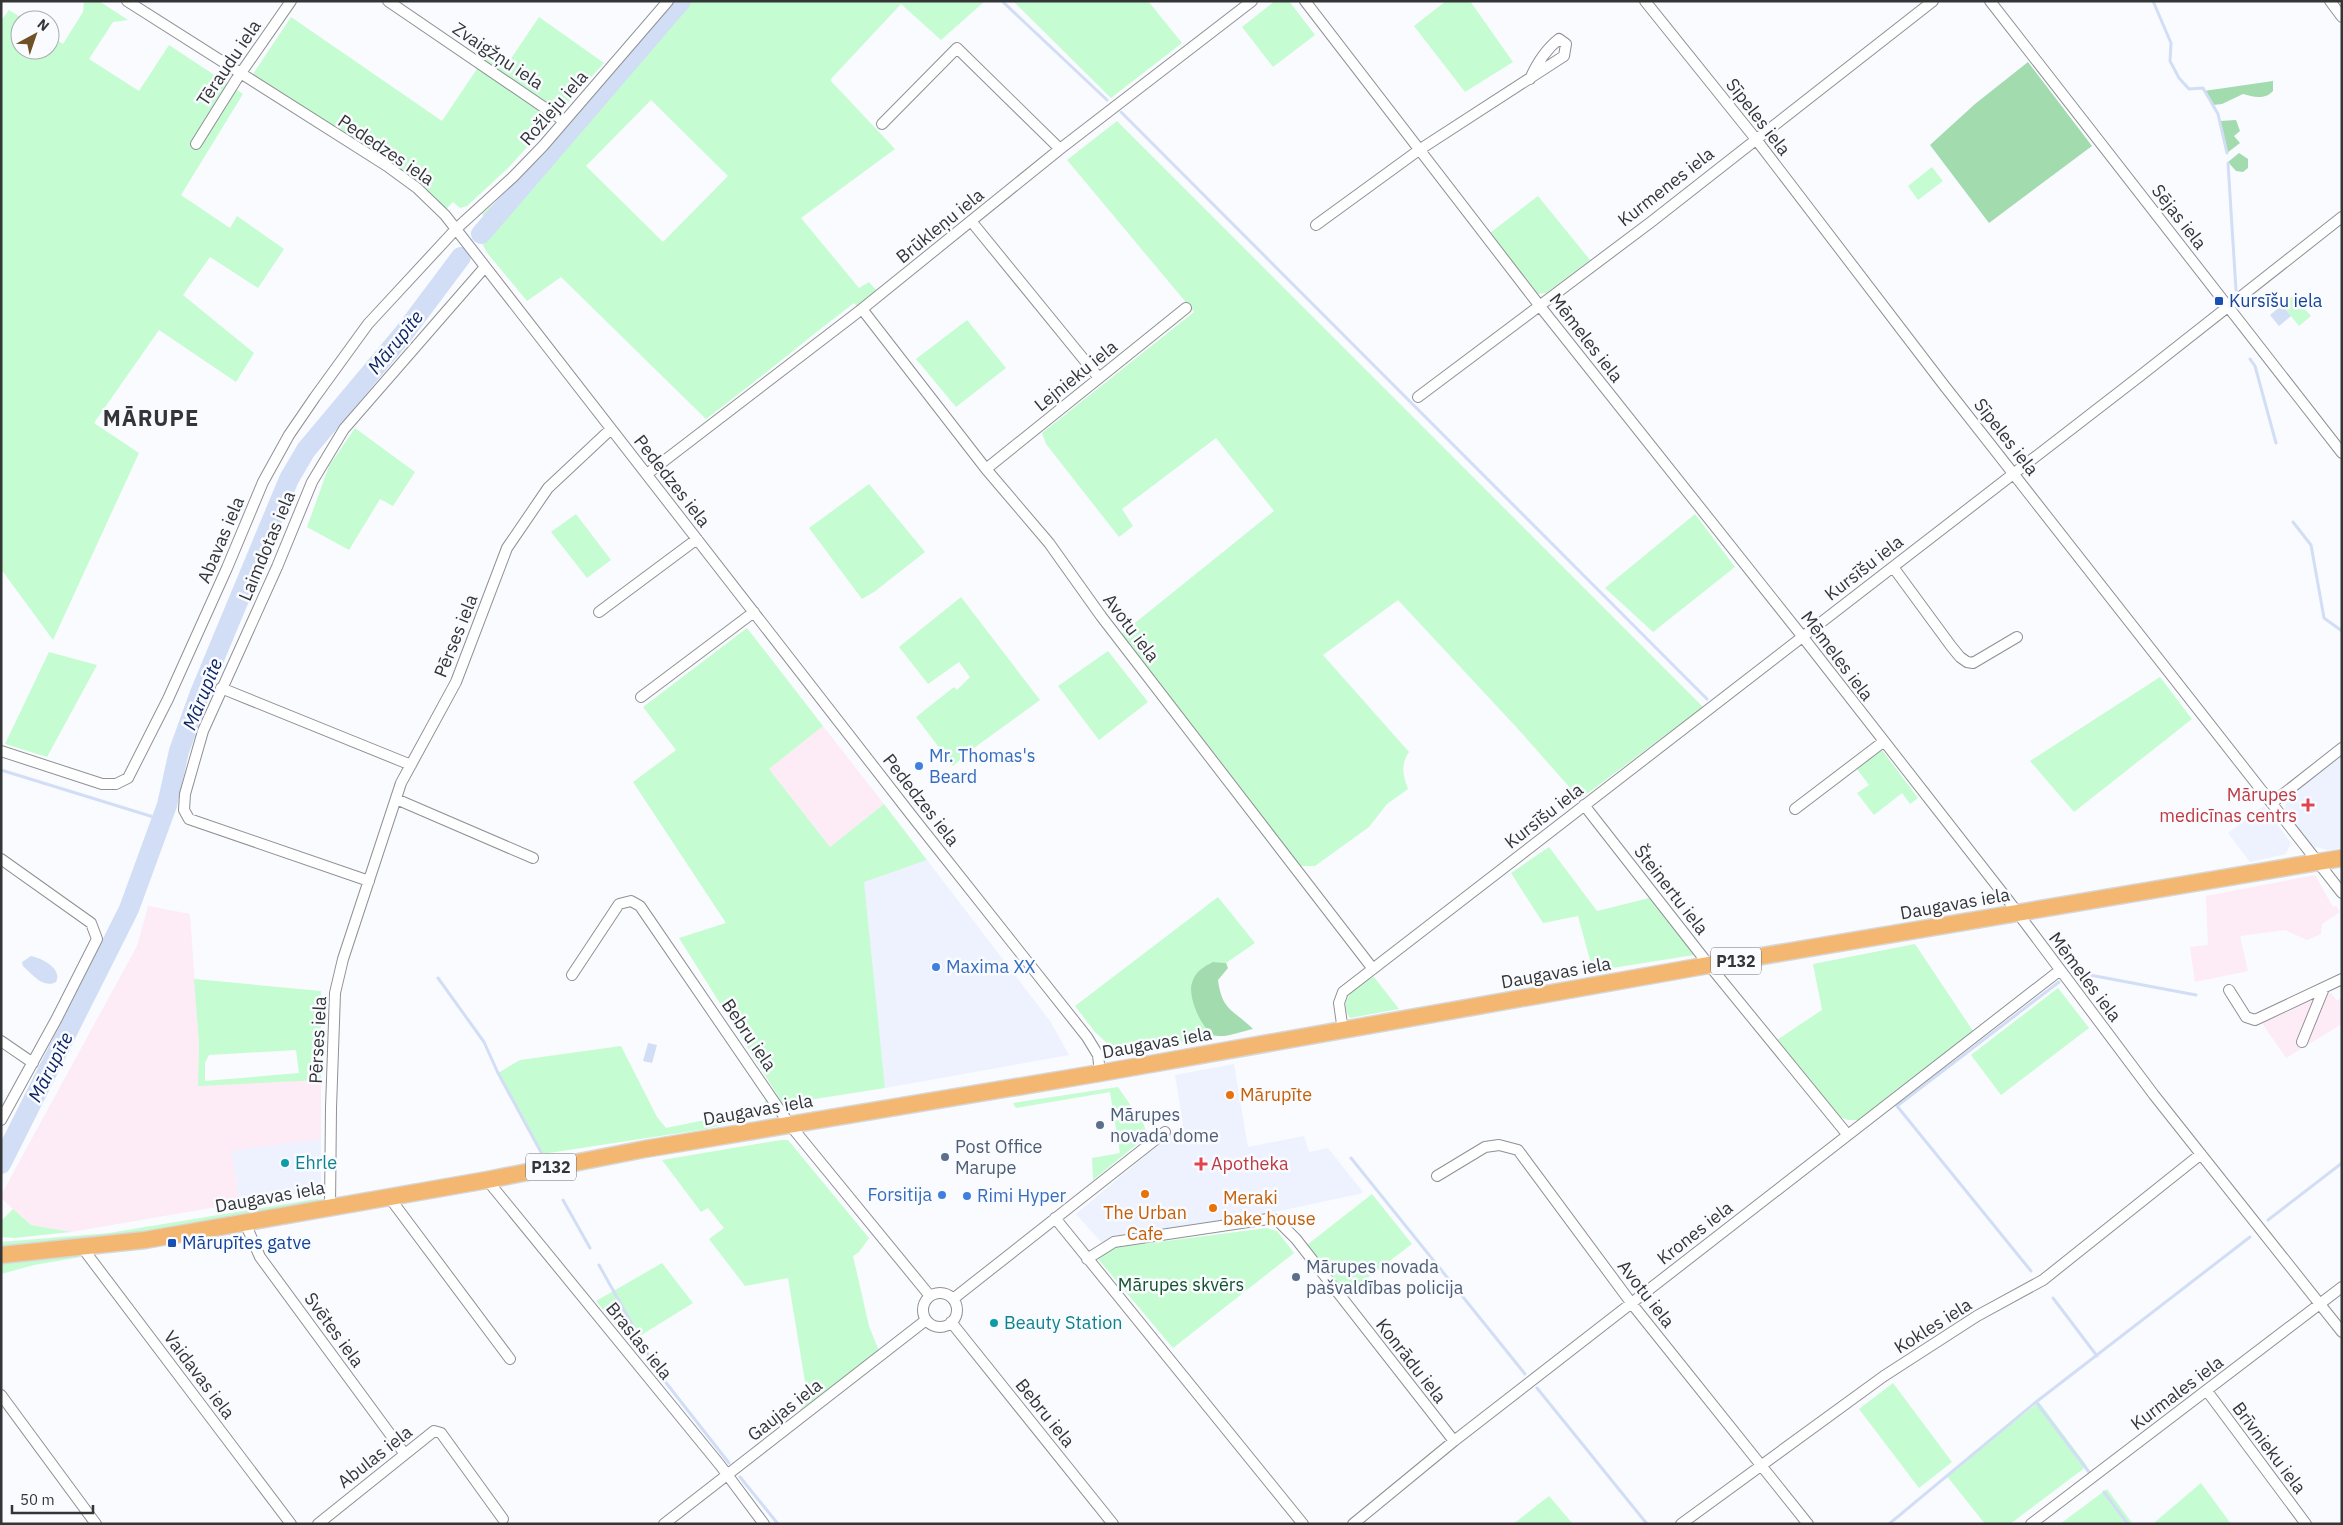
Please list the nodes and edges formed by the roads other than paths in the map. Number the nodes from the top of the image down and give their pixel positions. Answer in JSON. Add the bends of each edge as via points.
{"nodes":[{"id":1,"x":127,"y":1,"type":"edge"},
{"id":2,"x":291,"y":1,"type":"edge"},
{"id":3,"x":388,"y":1,"type":"edge"},
{"id":4,"x":668,"y":1,"type":"edge"},
{"id":5,"x":1252,"y":1,"type":"edge"},
{"id":6,"x":1305,"y":1,"type":"edge"},
{"id":7,"x":1645,"y":1,"type":"edge"},
{"id":8,"x":1933,"y":1,"type":"edge"},
{"id":9,"x":1990,"y":1,"type":"edge"},
{"id":10,"x":2330,"y":1,"type":"edge"},
{"id":11,"x":2342,"y":16,"type":"edge"},
{"id":12,"x":240,"y":74,"type":"junction"},
{"id":13,"x":1530,"y":79,"type":"dead end"},
{"id":14,"x":564,"y":121,"type":"junction"},
{"id":15,"x":882,"y":124,"type":"dead end"},
{"id":16,"x":1755,"y":138,"type":"junction"},
{"id":17,"x":196,"y":144,"type":"dead end"},
{"id":18,"x":1060,"y":148,"type":"junction"},
{"id":19,"x":1419,"y":150,"type":"junction"},
{"id":20,"x":2342,"y":217,"type":"edge"},
{"id":21,"x":971,"y":221,"type":"junction"},
{"id":22,"x":1316,"y":225,"type":"dead end"},
{"id":23,"x":456,"y":228,"type":"junction"},
{"id":24,"x":486,"y":267,"type":"junction"},
{"id":25,"x":1539,"y":305,"type":"junction"},
{"id":26,"x":2228,"y":307,"type":"junction"},
{"id":27,"x":1186,"y":308,"type":"dead end"},
{"id":28,"x":862,"y":309,"type":"junction"},
{"id":29,"x":1099,"y":378,"type":"junction"},
{"id":30,"x":1418,"y":397,"type":"dead end"},
{"id":31,"x":612,"y":428,"type":"junction"},
{"id":32,"x":2342,"y":453,"type":"edge"},
{"id":33,"x":986,"y":469,"type":"junction"},
{"id":34,"x":2014,"y":473,"type":"junction"},
{"id":35,"x":647,"y":474,"type":"junction"},
{"id":36,"x":697,"y":539,"type":"junction"},
{"id":37,"x":1892,"y":567,"type":"junction"},
{"id":38,"x":599,"y":612,"type":"dead end"},
{"id":39,"x":754,"y":612,"type":"junction"},
{"id":40,"x":1802,"y":636,"type":"junction"},
{"id":41,"x":2017,"y":637,"type":"dead end"},
{"id":42,"x":221,"y":688,"type":"junction"},
{"id":43,"x":641,"y":697,"type":"dead end"},
{"id":44,"x":1883,"y":742,"type":"junction"},
{"id":45,"x":2342,"y":748,"type":"edge"},
{"id":46,"x":1,"y":751,"type":"edge"},
{"id":47,"x":411,"y":764,"type":"junction"},
{"id":48,"x":396,"y":799,"type":"junction"},
{"id":49,"x":2272,"y":803,"type":"junction"},
{"id":50,"x":1584,"y":805,"type":"junction"},
{"id":51,"x":1795,"y":809,"type":"dead end"},
{"id":52,"x":533,"y":858,"type":"dead end"},
{"id":53,"x":2342,"y":858,"type":"edge"},
{"id":54,"x":1,"y":859,"type":"edge"},
{"id":55,"x":2318,"y":862,"type":"junction"},
{"id":56,"x":369,"y":881,"type":"junction"},
{"id":57,"x":2342,"y":892,"type":"edge"},
{"id":58,"x":2018,"y":914,"type":"junction"},
{"id":59,"x":1709,"y":965,"type":"junction"},
{"id":60,"x":1373,"y":969,"type":"junction"},
{"id":61,"x":2059,"y":972,"type":"junction"},
{"id":62,"x":572,"y":975,"type":"dead end"},
{"id":63,"x":2342,"y":979,"type":"edge"},
{"id":64,"x":2324,"y":988,"type":"junction"},
{"id":65,"x":2230,"y":990,"type":"dead end"},
{"id":66,"x":1344,"y":1031,"type":"junction"},
{"id":67,"x":1,"y":1041,"type":"edge"},
{"id":68,"x":2302,"y":1042,"type":"dead end"},
{"id":69,"x":33,"y":1062,"type":"junction"},
{"id":70,"x":1100,"y":1073,"type":"junction"},
{"id":71,"x":1,"y":1120,"type":"edge"},
{"id":72,"x":790,"y":1125,"type":"junction"},
{"id":73,"x":1165,"y":1132,"type":"dead end"},
{"id":74,"x":1847,"y":1134,"type":"junction"},
{"id":75,"x":2200,"y":1154,"type":"junction"},
{"id":76,"x":1437,"y":1176,"type":"dead end"},
{"id":77,"x":487,"y":1180,"type":"junction"},
{"id":78,"x":389,"y":1197,"type":"junction"},
{"id":79,"x":330,"y":1206,"type":"junction"},
{"id":80,"x":1054,"y":1218,"type":"junction"},
{"id":81,"x":245,"y":1222,"type":"junction"},
{"id":82,"x":81,"y":1246,"type":"junction"},
{"id":83,"x":1,"y":1255,"type":"edge"},
{"id":84,"x":1088,"y":1259,"type":"junction"},
{"id":85,"x":2342,"y":1287,"type":"edge"},
{"id":86,"x":930,"y":1296,"type":"junction"},
{"id":87,"x":953,"y":1299,"type":"junction"},
{"id":88,"x":1632,"y":1304,"type":"junction"},
{"id":89,"x":2320,"y":1304,"type":"junction"},
{"id":90,"x":926,"y":1320,"type":"junction"},
{"id":91,"x":951,"y":1322,"type":"junction"},
{"id":92,"x":2342,"y":1332,"type":"edge"},
{"id":93,"x":510,"y":1359,"type":"dead end"},
{"id":94,"x":2207,"y":1391,"type":"junction"},
{"id":95,"x":1,"y":1394,"type":"edge"},
{"id":96,"x":1454,"y":1441,"type":"junction"},
{"id":97,"x":404,"y":1453,"type":"junction"},
{"id":98,"x":1762,"y":1466,"type":"junction"},
{"id":99,"x":727,"y":1475,"type":"junction"},
{"id":100,"x":503,"y":1518,"type":"dead end"},
{"id":101,"x":96,"y":1524,"type":"edge"},
{"id":102,"x":291,"y":1524,"type":"edge"},
{"id":103,"x":318,"y":1524,"type":"edge"},
{"id":104,"x":664,"y":1524,"type":"edge"},
{"id":105,"x":764,"y":1524,"type":"edge"},
{"id":106,"x":1113,"y":1524,"type":"edge"},
{"id":107,"x":1303,"y":1524,"type":"edge"},
{"id":108,"x":1353,"y":1524,"type":"edge"},
{"id":109,"x":1681,"y":1524,"type":"edge"},
{"id":110,"x":1808,"y":1524,"type":"edge"},
{"id":111,"x":2031,"y":1524,"type":"edge"},
{"id":112,"x":2306,"y":1524,"type":"edge"}],
"edges":[{"from":1,"to":12,"type":"street","name":"Pededzes iela"},
{"from":2,"to":12,"type":"street","name":"Tēraudu iela"},
{"from":3,"to":14,"type":"street","name":"Zvaigžņu iela"},
{"from":4,"to":14,"type":"street","name":"Rožleju iela"},
{"from":5,"to":18,"type":"street","name":"Brūkleņu iela"},
{"from":6,"to":19,"type":"street","name":"Mēmeles iela"},
{"from":7,"to":16,"type":"street","name":"Sīpeles iela"},
{"from":8,"to":16,"type":"street","name":"Kurmenes iela"},
{"from":9,"to":26,"type":"street","name":"Sējas iela"},
{"from":10,"to":11,"type":"street"},
{"from":12,"to":17,"type":"street","name":"Tēraudu iela"},
{"from":12,"to":23,"type":"street","name":"Pededzes iela","via":[[405,179]]},
{"from":13,"to":19,"type":"street"},
{"from":14,"to":23,"type":"street","name":"Rožleju iela","via":[[513,177]]},
{"from":15,"to":18,"type":"street","via":[[957,48]]},
{"from":16,"to":25,"type":"street","name":"Kurmenes iela","via":[[1651,222]]},
{"from":16,"to":34,"type":"street","name":"Sīpeles iela"},
{"from":18,"to":21,"type":"street","name":"Brūkleņu iela"},
{"from":19,"to":22,"type":"street"},
{"from":19,"to":25,"type":"street","name":"Mēmeles iela"},
{"from":20,"to":26,"type":"street","name":"Kursīšu iela"},
{"from":21,"to":28,"type":"street","name":"Brūkleņu iela"},
{"from":21,"to":29,"type":"street"},
{"from":23,"to":24,"type":"street","name":"Pededzes iela"},
{"from":23,"to":46,"type":"street","name":"Abavas iela","via":[[368,324],[289,435],[263,482],[168,699],[128,778],[116,784],[102,784]]},
{"from":24,"to":31,"type":"street","name":"Pededzes iela"},
{"from":24,"to":42,"type":"street","name":"Laimdotas iela","via":[[344,429],[312,482]]},
{"from":25,"to":30,"type":"street","name":"Kurmenes iela"},
{"from":25,"to":40,"type":"street","name":"Mēmeles iela"},
{"from":26,"to":32,"type":"street","name":"Sējas iela"},
{"from":26,"to":34,"type":"street","name":"Kursīšu iela"},
{"from":27,"to":29,"type":"street","name":"Lejnieku iela"},
{"from":28,"to":33,"type":"street","name":"Avotu iela"},
{"from":28,"to":35,"type":"street","name":"Brūkleņu iela"},
{"from":29,"to":33,"type":"street","name":"Lejnieku iela"},
{"from":31,"to":35,"type":"street","name":"Pededzes iela"},
{"from":31,"to":47,"type":"street","name":"Pērses iela","via":[[548,488],[507,548],[456,682]]},
{"from":33,"to":60,"type":"street","name":"Avotu iela","via":[[1049,543],[1101,616]]},
{"from":34,"to":37,"type":"street","name":"Kursīšu iela"},
{"from":34,"to":49,"type":"street","name":"Sīpeles iela"},
{"from":35,"to":36,"type":"street","name":"Pededzes iela"},
{"from":36,"to":38,"type":"street"},
{"from":36,"to":39,"type":"street","name":"Pededzes iela"},
{"from":37,"to":40,"type":"street","name":"Kursīšu iela"},
{"from":37,"to":41,"type":"street","via":[[1951,646],[1967,662],[1973,663]]},
{"from":39,"to":43,"type":"street"},
{"from":39,"to":70,"type":"street","name":"Pededzes iela","via":[[1087,1037],[1098,1055]]},
{"from":40,"to":44,"type":"street","name":"Mēmeles iela"},
{"from":40,"to":50,"type":"street","name":"Kursīšu iela"},
{"from":42,"to":47,"type":"street"},
{"from":42,"to":56,"type":"street","via":[[193,762],[184,810],[189,819]]},
{"from":44,"to":51,"type":"street"},
{"from":44,"to":58,"type":"street","name":"Mēmeles iela"},
{"from":45,"to":49,"type":"street"},
{"from":47,"to":48,"type":"street","name":"Pērses iela"},
{"from":48,"to":52,"type":"street"},
{"from":48,"to":56,"type":"street","name":"Pērses iela"},
{"from":49,"to":55,"type":"street","name":"Sīpeles iela"},
{"from":50,"to":59,"type":"street","name":"Šteinertu iela"},
{"from":50,"to":60,"type":"street","name":"Kursīšu iela"},
{"from":53,"to":55,"type":"main road","number":"P132"},
{"from":54,"to":69,"type":"street","via":[[92,923],[97,939]]},
{"from":55,"to":57,"type":"street","name":"Sīpeles iela"},
{"from":55,"to":58,"type":"main road","name":"Daugavas iela","number":"P132"},
{"from":56,"to":79,"type":"street","name":"Pērses iela","via":[[335,993]]},
{"from":58,"to":59,"type":"main road","name":"Daugavas iela","number":"P132"},
{"from":58,"to":61,"type":"street","name":"Mēmeles iela"},
{"from":59,"to":66,"type":"main road","name":"Daugavas iela","number":"P132"},
{"from":59,"to":74,"type":"street","name":"Šteinertu iela"},
{"from":60,"to":66,"type":"street","name":"Kursīšu iela","via":[[1342,992],[1339,998]]},
{"from":61,"to":74,"type":"street","name":"Krones iela"},
{"from":61,"to":75,"type":"street","name":"Mēmeles iela"},
{"from":62,"to":72,"type":"street","name":"Bebru iela","via":[[620,904],[631,901],[640,906]]},
{"from":63,"to":64,"type":"street"},
{"from":64,"to":65,"type":"street","via":[[2255,1020],[2246,1017]]},
{"from":64,"to":68,"type":"street"},
{"from":66,"to":70,"type":"main road","name":"Daugavas iela","number":"P132"},
{"from":67,"to":69,"type":"street"},
{"from":69,"to":71,"type":"street"},
{"from":70,"to":72,"type":"main road","name":"Daugavas iela","number":"P132"},
{"from":72,"to":77,"type":"main road","name":"Daugavas iela","number":"P132"},
{"from":72,"to":86,"type":"street","name":"Bebru iela"},
{"from":73,"to":80,"type":"street"},
{"from":74,"to":88,"type":"street","name":"Krones iela"},
{"from":75,"to":89,"type":"street","name":"Mēmeles iela"},
{"from":75,"to":98,"type":"street","name":"Kokles iela","via":[[2049,1276],[1922,1351]]},
{"from":76,"to":88,"type":"street","name":"Avotu iela","via":[[1485,1147],[1499,1145],[1518,1150]]},
{"from":77,"to":78,"type":"main road","name":"Daugavas iela","number":"P132"},
{"from":77,"to":99,"type":"street","name":"Braslas iela"},
{"from":78,"to":79,"type":"main road","name":"Daugavas iela","number":"P132"},
{"from":78,"to":93,"type":"street"},
{"from":79,"to":81,"type":"main road","name":"Daugavas iela","number":"P132"},
{"from":80,"to":84,"type":"street"},
{"from":80,"to":87,"type":"street"},
{"from":81,"to":82,"type":"main road","name":"Daugavas iela","number":"P132","via":[[145,1240]]},
{"from":81,"to":97,"type":"street","name":"Svētes iela","via":[[260,1257]]},
{"from":82,"to":83,"type":"main road","name":"Daugavas iela","number":"P132"},
{"from":82,"to":102,"type":"street","name":"Vaidavas iela"},
{"from":84,"to":96,"type":"street","name":"Konrādu iela","via":[[1114,1242],[1277,1220],[1296,1239]]},
{"from":84,"to":107,"type":"street"},
{"from":85,"to":89,"type":"street","name":"Kurmales iela"},
{"from":86,"to":87,"type":"street","via":[[942,1293]]},
{"from":86,"to":90,"type":"street","via":[[923,1307]]},
{"from":87,"to":91,"type":"street","via":[[957,1311]]},
{"from":88,"to":96,"type":"street","name":"Krones iela"},
{"from":88,"to":98,"type":"street","name":"Avotu iela"},
{"from":89,"to":92,"type":"street","name":"Mēmeles iela"},
{"from":89,"to":94,"type":"street","name":"Kurmales iela"},
{"from":90,"to":91,"type":"street","via":[[938,1327]]},
{"from":90,"to":99,"type":"street","name":"Gaujas iela"},
{"from":91,"to":106,"type":"street","name":"Bebru iela"},
{"from":94,"to":111,"type":"street","name":"Kurmales iela"},
{"from":94,"to":112,"type":"street","name":"Brīvnieku iela"},
{"from":95,"to":101,"type":"street"},
{"from":96,"to":108,"type":"street","name":"Krones iela"},
{"from":97,"to":100,"type":"street","name":"Abulas iela","via":[[434,1431],[440,1432]]},
{"from":97,"to":103,"type":"street","name":"Abulas iela"},
{"from":98,"to":109,"type":"street","name":"Kokles iela"},
{"from":98,"to":110,"type":"street","name":"Avotu iela"},
{"from":99,"to":104,"type":"street","name":"Gaujas iela"},
{"from":99,"to":105,"type":"street","name":"Braslas iela"}]}
